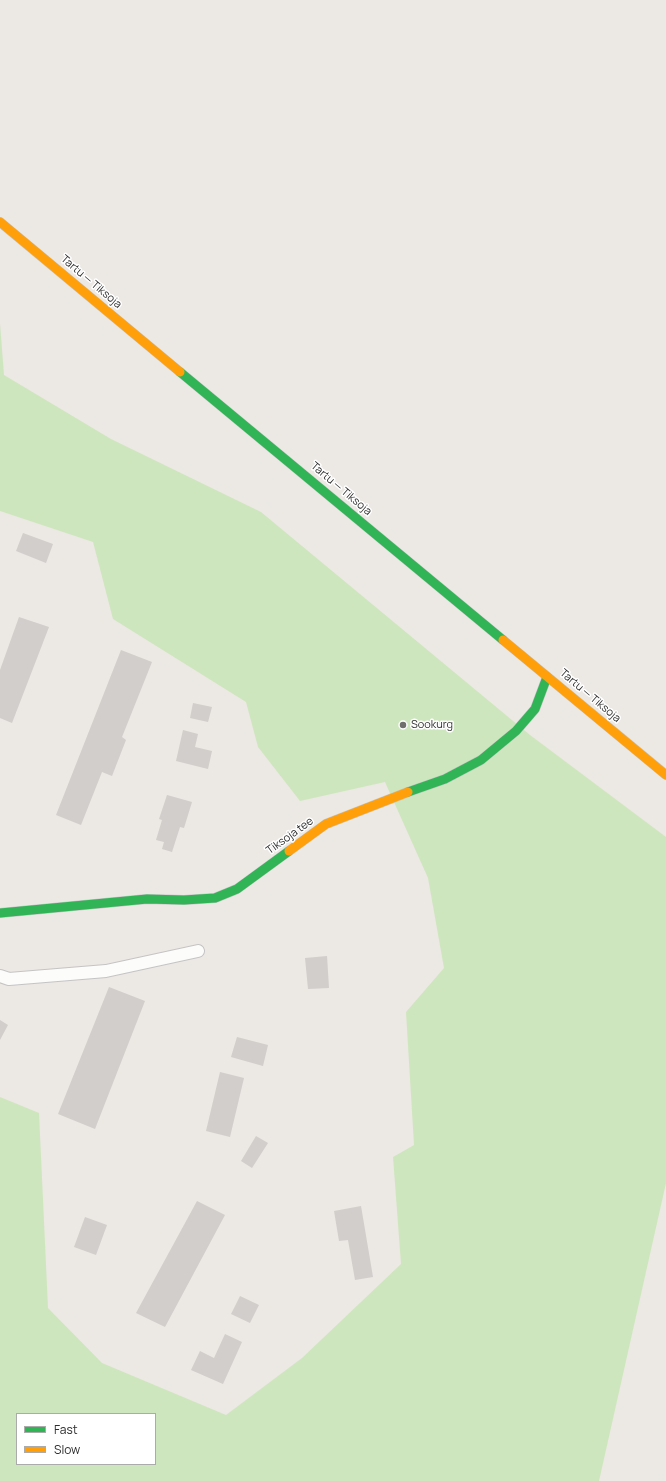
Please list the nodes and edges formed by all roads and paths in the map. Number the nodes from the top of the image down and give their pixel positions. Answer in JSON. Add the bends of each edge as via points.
{"nodes":[{"id":1,"x":0,"y":222,"type":"edge"},
{"id":2,"x":547,"y":677,"type":"junction"},
{"id":3,"x":666,"y":775,"type":"edge"},
{"id":4,"x":0,"y":913,"type":"edge"},
{"id":5,"x":198,"y":951,"type":"dead end"},
{"id":6,"x":0,"y":976,"type":"edge"}],
"edges":[{"from":1,"to":2,"type":"main road","name":"Tartu — Tiksoja"},
{"from":2,"to":3,"type":"main road","name":"Tartu — Tiksoja"},
{"from":2,"to":4,"type":"main road","name":"Tiksoja tee","via":[[535,709],[516,731],[481,760],[444,780],[326,824],[237,889],[215,898],[147,899]]},
{"from":5,"to":6,"type":"lane","via":[[106,971],[9,979]]}]}
